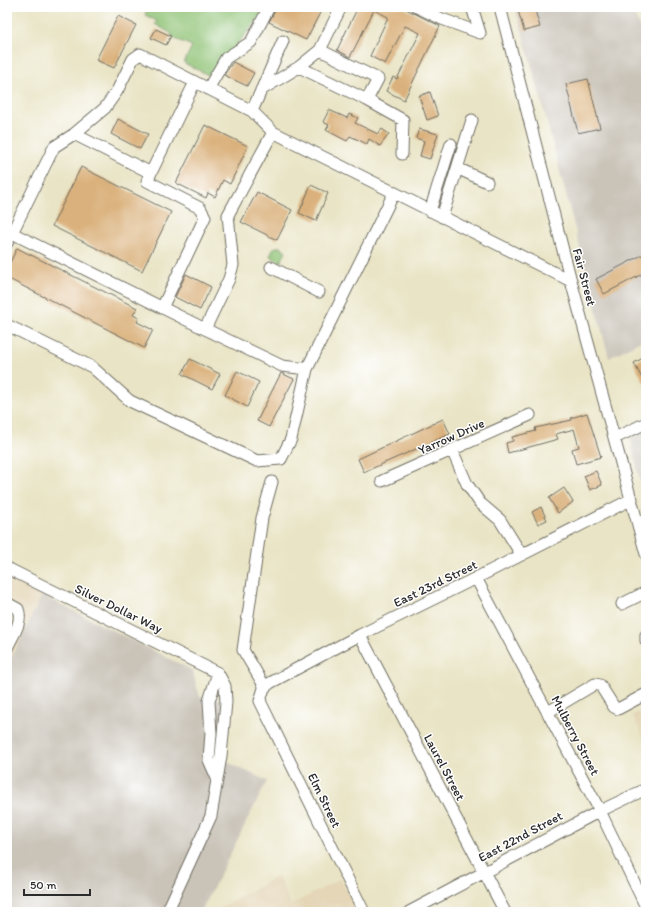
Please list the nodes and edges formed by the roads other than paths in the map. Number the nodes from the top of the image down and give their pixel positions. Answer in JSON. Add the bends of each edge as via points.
{"nodes":[{"id":1,"x":269,"y":7,"type":"edge"},
{"id":2,"x":341,"y":7,"type":"edge"},
{"id":3,"x":417,"y":7,"type":"edge"},
{"id":4,"x":472,"y":7,"type":"edge"},
{"id":5,"x":500,"y":7,"type":"edge"},
{"id":6,"x":283,"y":41,"type":"dead end"},
{"id":7,"x":320,"y":50,"type":"junction"},
{"id":8,"x":299,"y":67,"type":"junction"},
{"id":9,"x":195,"y":82,"type":"junction"},
{"id":10,"x":208,"y":89,"type":"junction"},
{"id":11,"x":261,"y":90,"type":"junction"},
{"id":12,"x":368,"y":100,"type":"junction"},
{"id":13,"x":252,"y":111,"type":"junction"},
{"id":14,"x":472,"y":120,"type":"dead end"},
{"id":15,"x":273,"y":132,"type":"junction"},
{"id":16,"x":74,"y":134,"type":"junction"},
{"id":17,"x":451,"y":144,"type":"dead end"},
{"id":18,"x":402,"y":154,"type":"dead end"},
{"id":19,"x":457,"y":168,"type":"junction"},
{"id":20,"x":151,"y":173,"type":"junction"},
{"id":21,"x":486,"y":182,"type":"dead end"},
{"id":22,"x":394,"y":193,"type":"junction"},
{"id":23,"x":430,"y":211,"type":"junction"},
{"id":24,"x":442,"y":217,"type":"junction"},
{"id":25,"x":12,"y":233,"type":"junction"},
{"id":26,"x":7,"y":243,"type":"edge"},
{"id":27,"x":271,"y":267,"type":"dead end"},
{"id":28,"x":571,"y":281,"type":"junction"},
{"id":29,"x":319,"y":292,"type":"dead end"},
{"id":30,"x":162,"y":308,"type":"junction"},
{"id":31,"x":7,"y":325,"type":"edge"},
{"id":32,"x":205,"y":328,"type":"junction"},
{"id":33,"x":307,"y":369,"type":"junction"},
{"id":34,"x":530,"y":415,"type":"dead end"},
{"id":35,"x":646,"y":423,"type":"edge"},
{"id":36,"x":615,"y":438,"type":"junction"},
{"id":37,"x":452,"y":450,"type":"junction"},
{"id":38,"x":382,"y":481,"type":"dead end"},
{"id":39,"x":272,"y":482,"type":"dead end"},
{"id":40,"x":632,"y":499,"type":"junction"},
{"id":41,"x":521,"y":554,"type":"junction"},
{"id":42,"x":646,"y":554,"type":"edge"},
{"id":43,"x":7,"y":568,"type":"edge"},
{"id":44,"x":476,"y":578,"type":"junction"},
{"id":45,"x":646,"y":592,"type":"edge"},
{"id":46,"x":7,"y":603,"type":"edge"},
{"id":47,"x":622,"y":604,"type":"dead end"},
{"id":48,"x":360,"y":635,"type":"junction"},
{"id":49,"x":646,"y":635,"type":"edge"},
{"id":50,"x":646,"y":641,"type":"edge"},
{"id":51,"x":7,"y":648,"type":"edge"},
{"id":52,"x":218,"y":673,"type":"junction"},
{"id":53,"x":265,"y":687,"type":"junction"},
{"id":54,"x":646,"y":694,"type":"edge"},
{"id":55,"x":548,"y":712,"type":"junction"},
{"id":56,"x":217,"y":778,"type":"junction"},
{"id":57,"x":646,"y":789,"type":"edge"},
{"id":58,"x":600,"y":811,"type":"junction"},
{"id":59,"x":484,"y":871,"type":"junction"},
{"id":60,"x":646,"y":907,"type":"edge"},
{"id":61,"x":169,"y":910,"type":"edge"},
{"id":62,"x":360,"y":910,"type":"edge"},
{"id":63,"x":409,"y":912,"type":"edge"},
{"id":64,"x":505,"y":912,"type":"edge"}],
"edges":[{"from":1,"to":10,"type":"street","via":[[251,42],[226,58]]},
{"from":2,"to":7,"type":"street"},
{"from":3,"to":4,"type":"street","via":[[480,33]]},
{"from":5,"to":28,"type":"street","name":"Fair Street"},
{"from":6,"to":11,"type":"street"},
{"from":7,"to":8,"type":"street"},
{"from":7,"to":12,"type":"street","via":[[378,79]]},
{"from":8,"to":11,"type":"street"},
{"from":8,"to":12,"type":"street"},
{"from":9,"to":10,"type":"street"},
{"from":9,"to":16,"type":"street","via":[[140,54],[133,59],[117,92],[105,108]]},
{"from":9,"to":20,"type":"street"},
{"from":10,"to":13,"type":"street"},
{"from":11,"to":13,"type":"street"},
{"from":12,"to":18,"type":"street","via":[[403,120]]},
{"from":13,"to":15,"type":"street"},
{"from":14,"to":19,"type":"street"},
{"from":15,"to":22,"type":"street"},
{"from":15,"to":32,"type":"street","via":[[228,215],[233,265],[229,279]]},
{"from":16,"to":20,"type":"street"},
{"from":16,"to":25,"type":"street","via":[[54,147]]},
{"from":17,"to":23,"type":"street"},
{"from":19,"to":21,"type":"street"},
{"from":19,"to":24,"type":"street"},
{"from":20,"to":30,"type":"street","via":[[147,181],[200,208],[204,217]]},
{"from":22,"to":23,"type":"street"},
{"from":22,"to":33,"type":"street"},
{"from":23,"to":24,"type":"street"},
{"from":24,"to":28,"type":"street"},
{"from":25,"to":26,"type":"street"},
{"from":25,"to":30,"type":"street"},
{"from":27,"to":29,"type":"street"},
{"from":28,"to":36,"type":"street","name":"Fair Street"},
{"from":30,"to":32,"type":"street"},
{"from":31,"to":33,"type":"street","via":[[92,368],[130,401],[257,461],[281,459],[291,439]]},
{"from":32,"to":33,"type":"street","via":[[282,366]]},
{"from":34,"to":37,"type":"street","name":"Yarrow Drive"},
{"from":35,"to":36,"type":"street"},
{"from":36,"to":40,"type":"street","name":"Fair Street"},
{"from":37,"to":38,"type":"street","name":"Yarrow Drive"},
{"from":37,"to":41,"type":"street","via":[[467,484],[480,503],[500,520]]},
{"from":39,"to":53,"type":"street","via":[[262,518],[243,650]]},
{"from":40,"to":41,"type":"street","name":"East 23rd Street"},
{"from":40,"to":42,"type":"street","name":"Fair Street"},
{"from":41,"to":44,"type":"street","name":"East 23rd Street"},
{"from":43,"to":52,"type":"street","name":"Silver Dollar Way"},
{"from":44,"to":48,"type":"street","name":"East 23rd Street"},
{"from":44,"to":55,"type":"street","name":"Mulberry Street"},
{"from":45,"to":47,"type":"street"},
{"from":46,"to":51,"type":"street","via":[[18,609],[20,615],[19,623]]},
{"from":48,"to":53,"type":"street","name":"East 23rd Street"},
{"from":48,"to":59,"type":"street","name":"Laurel Street"},
{"from":49,"to":50,"type":"street"},
{"from":52,"to":56,"type":"street","via":[[225,686],[226,702]]},
{"from":52,"to":56,"type":"street","via":[[209,701],[209,760]]},
{"from":53,"to":62,"type":"street","name":"Elm Street","via":[[260,701]]},
{"from":54,"to":55,"type":"street","via":[[618,709],[600,685],[595,684]]},
{"from":55,"to":58,"type":"street","name":"Mulberry Street"},
{"from":56,"to":61,"type":"street","via":[[211,816]]},
{"from":57,"to":58,"type":"street","name":"East 22nd Street"},
{"from":58,"to":59,"type":"street","name":"East 22nd Street"},
{"from":58,"to":60,"type":"street","name":"Mulberry Street"},
{"from":59,"to":63,"type":"street","name":"East 22nd Street"},
{"from":59,"to":64,"type":"street","name":"Laurel Street"}]}
